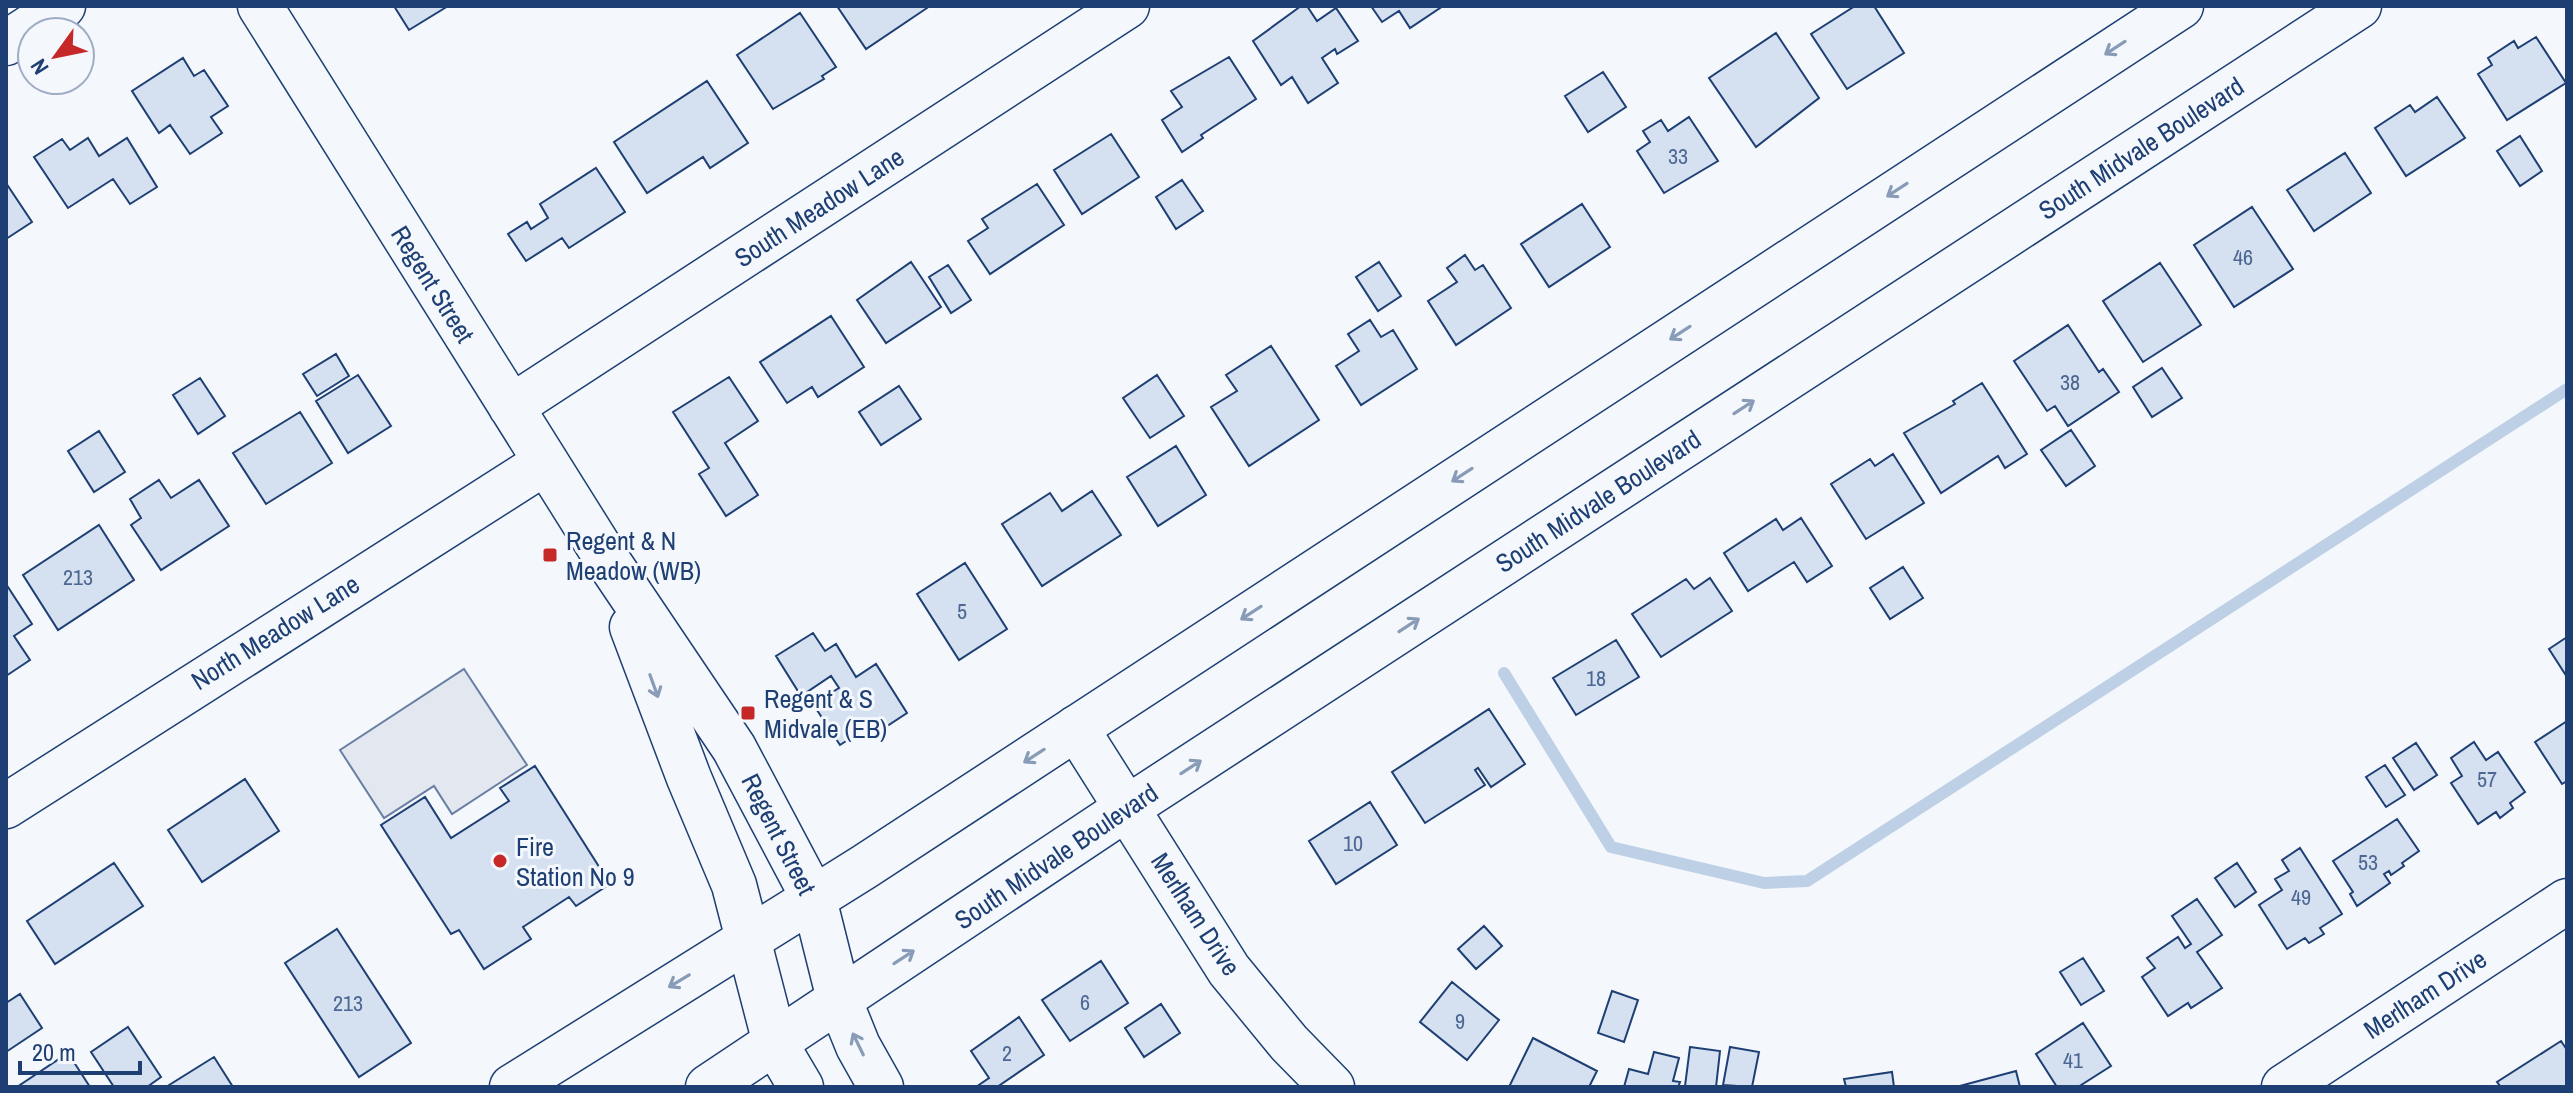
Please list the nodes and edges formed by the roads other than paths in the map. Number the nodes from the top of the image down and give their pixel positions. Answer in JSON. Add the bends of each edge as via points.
{"nodes":[{"id":1,"x":63,"y":6,"type":"edge"},
{"id":2,"x":260,"y":6,"type":"edge"},
{"id":3,"x":1127,"y":6,"type":"edge"},
{"id":4,"x":2181,"y":6,"type":"edge"},
{"id":5,"x":2359,"y":6,"type":"edge"},
{"id":6,"x":6,"y":43,"type":"edge"},
{"id":7,"x":511,"y":407,"type":"junction"},
{"id":8,"x":546,"y":462,"type":"junction"},
{"id":9,"x":608,"y":561,"type":"junction"},
{"id":10,"x":1076,"y":728,"type":"junction"},
{"id":11,"x":6,"y":806,"type":"edge"},
{"id":12,"x":1127,"y":808,"type":"junction"},
{"id":13,"x":814,"y":899,"type":"junction"},
{"id":14,"x":2567,"y":901,"type":"edge"},
{"id":15,"x":746,"y":940,"type":"junction"},
{"id":16,"x":839,"y":999,"type":"junction"},
{"id":17,"x":775,"y":1043,"type":"junction"},
{"id":18,"x":512,"y":1087,"type":"edge"},
{"id":19,"x":708,"y":1087,"type":"edge"},
{"id":20,"x":801,"y":1087,"type":"edge"},
{"id":21,"x":881,"y":1087,"type":"edge"},
{"id":22,"x":1332,"y":1087,"type":"edge"},
{"id":23,"x":2284,"y":1087,"type":"edge"}],
"edges":[{"from":1,"to":6,"type":"street"},
{"from":2,"to":7,"type":"street","name":"Regent Street"},
{"from":3,"to":7,"type":"street","name":"South Meadow Lane"},
{"from":4,"to":10,"type":"street","one_way":true},
{"from":12,"to":5,"type":"street","name":"South Midvale Boulevard","one_way":true},
{"from":7,"to":8,"type":"street","name":"Regent Street"},
{"from":8,"to":9,"type":"street","name":"Regent Street"},
{"from":8,"to":11,"type":"street","name":"North Meadow Lane"},
{"from":9,"to":13,"type":"street","name":"Regent Street","via":[[734,748]]},
{"from":9,"to":15,"type":"street","name":"Regent Street","one_way":true,"via":[[734,885]]},
{"from":10,"to":12,"type":"street","name":"Merlham Drive"},
{"from":10,"to":13,"type":"street","one_way":true},
{"from":16,"to":12,"type":"street","name":"South Midvale Boulevard","one_way":true},
{"from":12,"to":22,"type":"street","name":"Merlham Drive","via":[[1229,970]]},
{"from":13,"to":15,"type":"street"},
{"from":13,"to":16,"type":"street","name":"Regent Street"},
{"from":14,"to":23,"type":"street","name":"Merlham Drive"},
{"from":15,"to":17,"type":"street","name":"Regent Street"},
{"from":15,"to":18,"type":"street","one_way":true},
{"from":16,"to":17,"type":"street","name":"South Midvale Boulevard"},
{"from":21,"to":16,"type":"street","name":"Regent Street","one_way":true},
{"from":17,"to":19,"type":"street","name":"South Midvale Boulevard"},
{"from":17,"to":20,"type":"street","name":"Regent Street"}]}
